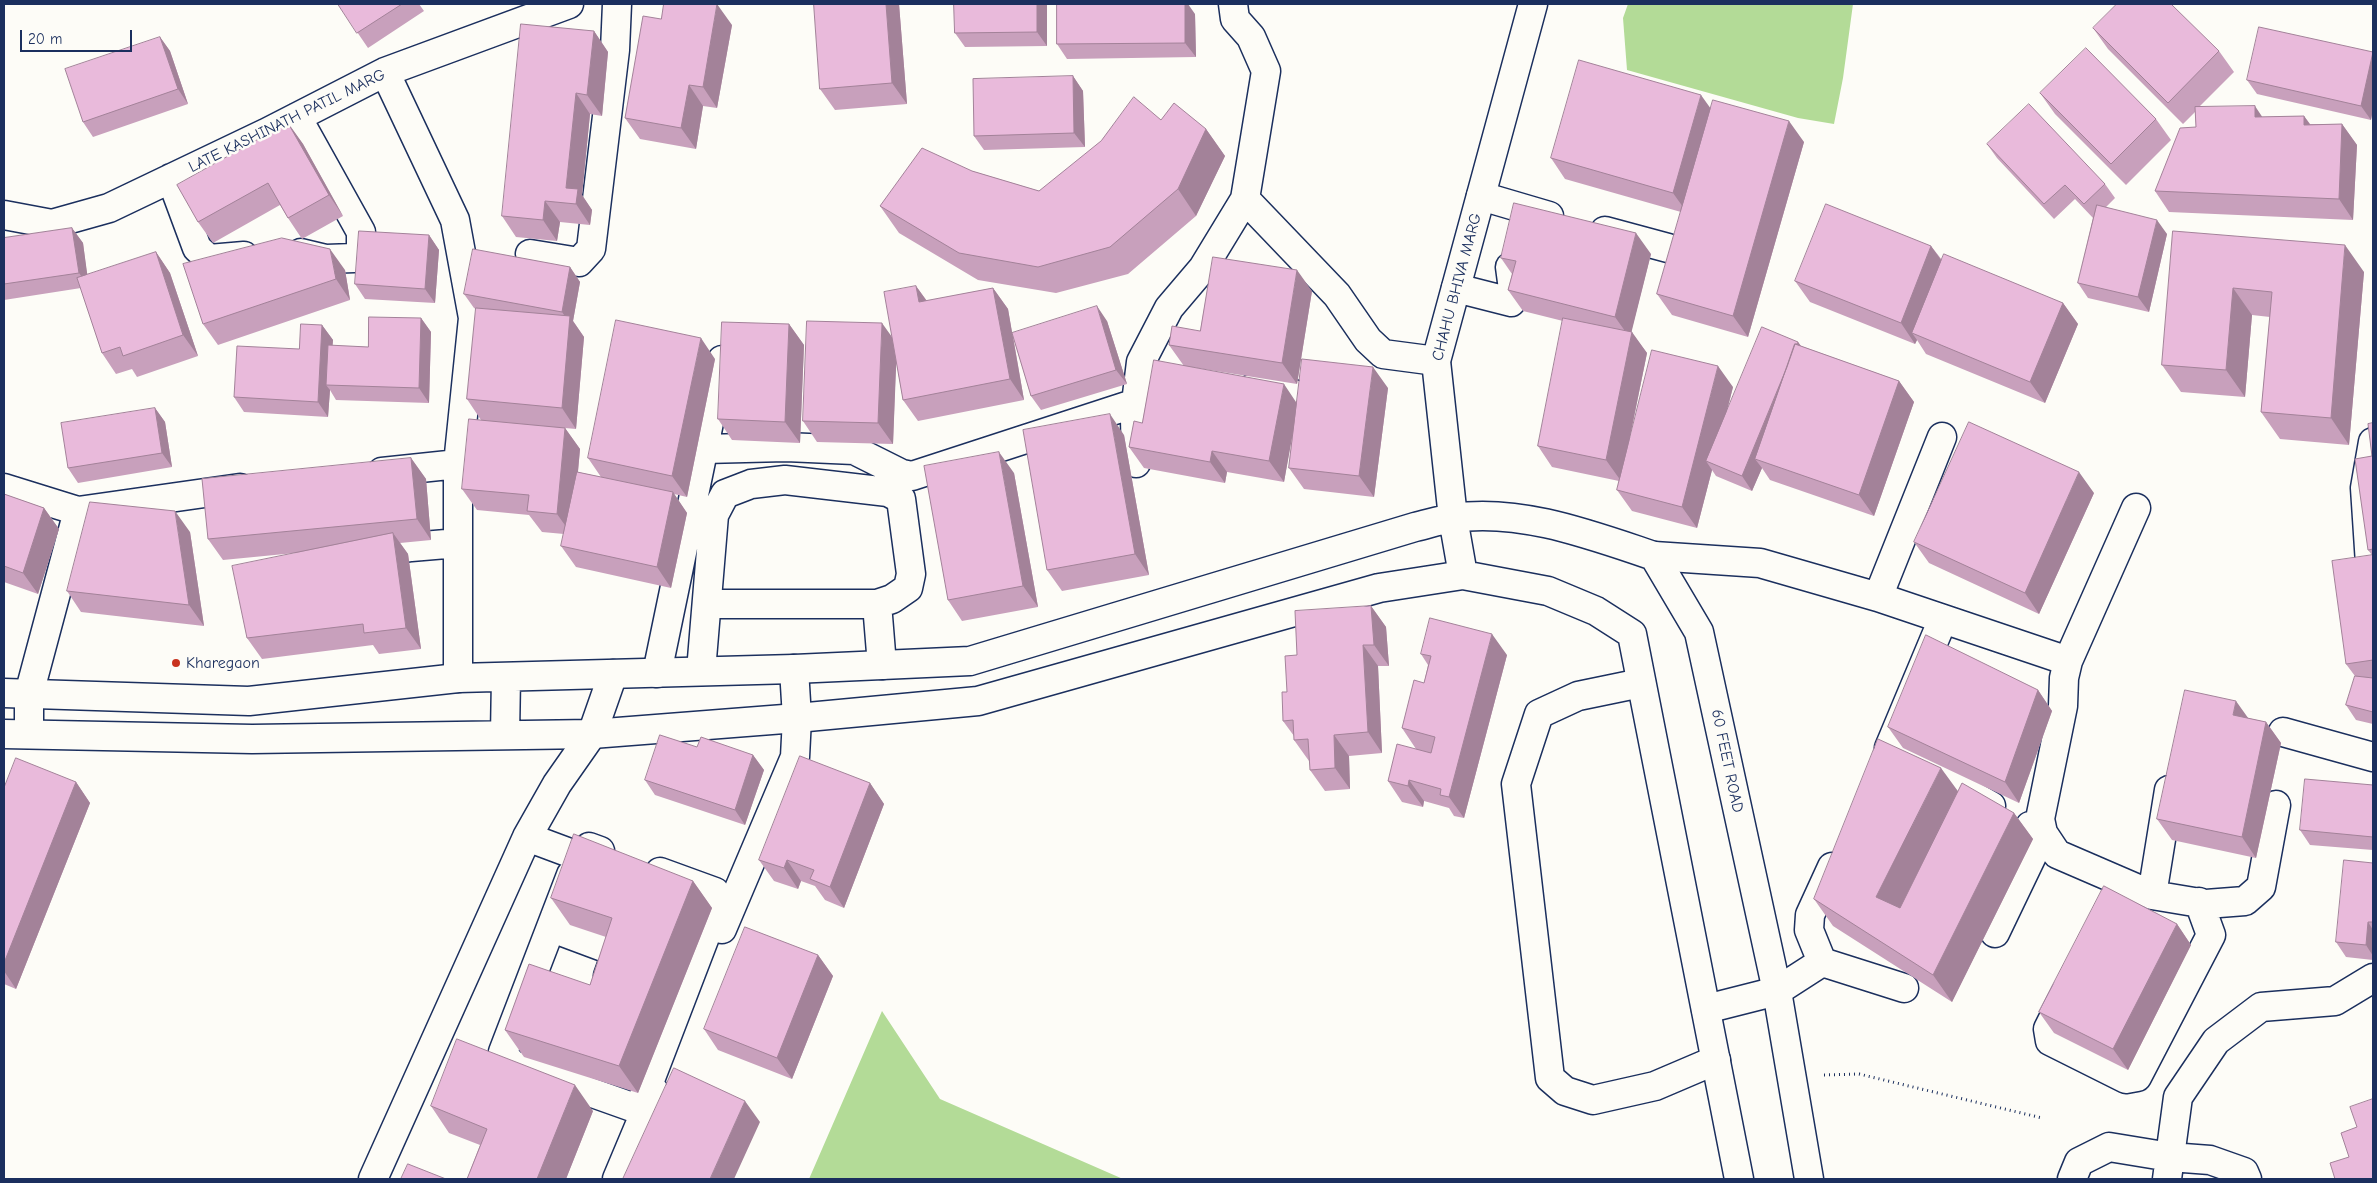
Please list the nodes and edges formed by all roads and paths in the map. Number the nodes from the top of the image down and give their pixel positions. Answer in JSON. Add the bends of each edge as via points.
{"nodes":[{"id":1,"x":569,"y":4,"type":"edge"},
{"id":2,"x":617,"y":4,"type":"edge"},
{"id":3,"x":1233,"y":4,"type":"edge"},
{"id":4,"x":1533,"y":4,"type":"edge"},
{"id":5,"x":385,"y":72,"type":"junction"},
{"id":6,"x":297,"y":117,"type":"junction"},
{"id":7,"x":171,"y":178,"type":"junction"},
{"id":8,"x":1481,"y":196,"type":"junction"},
{"id":9,"x":1245,"y":199,"type":"junction"},
{"id":10,"x":4,"y":215,"type":"edge"},
{"id":11,"x":1668,"y":248,"type":"edge"},
{"id":12,"x":530,"y":254,"type":"dead end"},
{"id":13,"x":1510,"y":267,"type":"edge"},
{"id":14,"x":1456,"y":288,"type":"junction"},
{"id":15,"x":722,"y":360,"type":"edge"},
{"id":16,"x":1436,"y":361,"type":"junction"},
{"id":17,"x":1140,"y":371,"type":"junction"},
{"id":18,"x":1169,"y":376,"type":"edge"},
{"id":19,"x":1227,"y":384,"type":"edge"},
{"id":20,"x":1294,"y":394,"type":"dead end"},
{"id":21,"x":1136,"y":403,"type":"junction"},
{"id":22,"x":807,"y":418,"type":"edge"},
{"id":23,"x":1942,"y":437,"type":"dead end"},
{"id":24,"x":2373,"y":442,"type":"edge"},
{"id":25,"x":806,"y":448,"type":"junction"},
{"id":26,"x":704,"y":450,"type":"junction"},
{"id":27,"x":1136,"y":463,"type":"edge"},
{"id":28,"x":458,"y":464,"type":"junction"},
{"id":29,"x":353,"y":476,"type":"edge"},
{"id":30,"x":266,"y":485,"type":"edge"},
{"id":31,"x":4,"y":488,"type":"edge"},
{"id":32,"x":664,"y":502,"type":"edge"},
{"id":33,"x":2136,"y":508,"type":"dead end"},
{"id":34,"x":691,"y":509,"type":"junction"},
{"id":35,"x":78,"y":511,"type":"junction"},
{"id":36,"x":1453,"y":518,"type":"junction"},
{"id":37,"x":458,"y":544,"type":"junction"},
{"id":38,"x":1654,"y":556,"type":"junction"},
{"id":39,"x":342,"y":558,"type":"edge"},
{"id":40,"x":2370,"y":564,"type":"edge"},
{"id":41,"x":1463,"y":575,"type":"junction"},
{"id":42,"x":1878,"y":596,"type":"junction"},
{"id":43,"x":707,"y":604,"type":"junction"},
{"id":44,"x":877,"y":604,"type":"junction"},
{"id":45,"x":1943,"y":619,"type":"junction"},
{"id":46,"x":2068,"y":661,"type":"junction"},
{"id":47,"x":882,"y":665,"type":"junction"},
{"id":48,"x":794,"y":669,"type":"junction"},
{"id":49,"x":701,"y":671,"type":"junction"},
{"id":50,"x":657,"y":673,"type":"junction"},
{"id":51,"x":613,"y":674,"type":"junction"},
{"id":52,"x":506,"y":677,"type":"junction"},
{"id":53,"x":458,"y":678,"type":"junction"},
{"id":54,"x":1642,"y":682,"type":"junction"},
{"id":55,"x":17,"y":693,"type":"edge"},
{"id":56,"x":211,"y":700,"type":"junction"},
{"id":57,"x":797,"y":718,"type":"junction"},
{"id":58,"x":2283,"y":732,"type":"dead end"},
{"id":59,"x":16,"y":734,"type":"edge"},
{"id":60,"x":592,"y":734,"type":"junction"},
{"id":61,"x":506,"y":735,"type":"junction"},
{"id":62,"x":212,"y":738,"type":"junction"},
{"id":63,"x":1889,"y":748,"type":"junction"},
{"id":64,"x":2373,"y":757,"type":"edge"},
{"id":65,"x":1876,"y":775,"type":"edge"},
{"id":66,"x":2170,"y":784,"type":"edge"},
{"id":67,"x":1968,"y":795,"type":"junction"},
{"id":68,"x":2276,"y":805,"type":"dead end"},
{"id":69,"x":1956,"y":820,"type":"edge"},
{"id":70,"x":2043,"y":833,"type":"junction"},
{"id":71,"x":527,"y":837,"type":"junction"},
{"id":72,"x":1843,"y":845,"type":"edge"},
{"id":73,"x":578,"y":856,"type":"junction"},
{"id":74,"x":2122,"y":882,"type":"junction"},
{"id":75,"x":2152,"y":895,"type":"junction"},
{"id":76,"x":2199,"y":902,"type":"junction"},
{"id":77,"x":2109,"y":908,"type":"edge"},
{"id":78,"x":552,"y":928,"type":"junction"},
{"id":79,"x":1995,"y":933,"type":"dead end"},
{"id":80,"x":1822,"y":962,"type":"junction"},
{"id":81,"x":2079,"y":969,"type":"edge"},
{"id":82,"x":2373,"y":978,"type":"edge"},
{"id":83,"x":532,"y":980,"type":"junction"},
{"id":84,"x":558,"y":988,"type":"edge"},
{"id":85,"x":1904,"y":988,"type":"edge"},
{"id":86,"x":1778,"y":991,"type":"junction"},
{"id":87,"x":592,"y":999,"type":"edge"},
{"id":88,"x":1706,"y":1009,"type":"junction"},
{"id":89,"x":1716,"y":1060,"type":"junction"},
{"id":90,"x":1791,"y":1076,"type":"junction"},
{"id":91,"x":2042,"y":1118,"type":"dead end"},
{"id":92,"x":2168,"y":1168,"type":"edge"},
{"id":93,"x":373,"y":1179,"type":"edge"},
{"id":94,"x":617,"y":1179,"type":"edge"},
{"id":95,"x":1739,"y":1179,"type":"edge"},
{"id":96,"x":1809,"y":1179,"type":"edge"},
{"id":97,"x":2072,"y":1179,"type":"edge"},
{"id":98,"x":2247,"y":1179,"type":"edge"}],
"edges":[{"from":1,"to":5,"type":"street","name":"LATE KASHINATH PATIL MARG"},
{"from":2,"to":12,"type":"street","via":[[615,50],[592,249],[579,262]]},
{"from":3,"to":9,"type":"street","via":[[1235,19],[1251,36],[1266,71]]},
{"from":4,"to":8,"type":"street","name":"CHAHU BHIVA MARG"},
{"from":5,"to":6,"type":"street","name":"LATE KASHINATH PATIL MARG"},
{"from":5,"to":28,"type":"street","via":[[455,220],[474,318]]},
{"from":6,"to":7,"type":"street","name":"LATE KASHINATH PATIL MARG"},
{"from":6,"to":7,"type":"street","via":[[361,232],[361,251],[354,258],[326,259],[290,251],[209,259],[197,248]]},
{"from":7,"to":10,"type":"street","name":"LATE KASHINATH PATIL MARG","via":[[109,208],[52,224]]},
{"from":8,"to":11,"type":"street"},
{"from":8,"to":14,"type":"street","name":"CHAHU BHIVA MARG"},
{"from":9,"to":16,"type":"street","via":[[1337,295],[1368,340],[1382,354]]},
{"from":9,"to":17,"type":"street","via":[[1203,268],[1169,308],[1141,362]]},
{"from":13,"to":14,"type":"street","via":[[1516,296],[1511,302]]},
{"from":14,"to":16,"type":"street","name":"CHAHU BHIVA MARG"},
{"from":15,"to":26,"type":"street"},
{"from":16,"to":36,"type":"street","name":"CHAHU BHIVA MARG"},
{"from":17,"to":18,"type":"street"},
{"from":17,"to":21,"type":"street"},
{"from":19,"to":20,"type":"street"},
{"from":21,"to":25,"type":"street","via":[[912,476],[854,450]]},
{"from":21,"to":27,"type":"street"},
{"from":22,"to":25,"type":"street"},
{"from":23,"to":42,"type":"street"},
{"from":24,"to":40,"type":"street","via":[[2365,488]]},
{"from":25,"to":26,"type":"street"},
{"from":26,"to":34,"type":"street"},
{"from":28,"to":29,"type":"street"},
{"from":28,"to":37,"type":"street"},
{"from":30,"to":35,"type":"street"},
{"from":31,"to":35,"type":"street"},
{"from":32,"to":34,"type":"street"},
{"from":33,"to":46,"type":"street"},
{"from":34,"to":50,"type":"street"},
{"from":35,"to":55,"type":"street"},
{"from":36,"to":38,"type":"street","via":[[1497,516],[1572,529]]},
{"from":36,"to":41,"type":"street","name":"CHAHU BHIVA MARG"},
{"from":36,"to":47,"type":"street","via":[[970,660]]},
{"from":37,"to":39,"type":"street","via":[[411,547]]},
{"from":37,"to":53,"type":"street"},
{"from":38,"to":42,"type":"street","via":[[1760,562]]},
{"from":38,"to":86,"type":"street","name":"60 FEET ROAD","via":[[1699,632]]},
{"from":41,"to":54,"type":"street","via":[[1548,591],[1596,611],[1632,634]]},
{"from":41,"to":57,"type":"street","via":[[1379,588],[978,700]]},
{"from":42,"to":45,"type":"street"},
{"from":43,"to":44,"type":"street"},
{"from":43,"to":44,"type":"street","via":[[714,515],[725,494],[751,484],[785,480],[888,492],[901,499],[911,574],[908,588]]},
{"from":43,"to":49,"type":"street"},
{"from":44,"to":47,"type":"street"},
{"from":45,"to":46,"type":"street"},
{"from":45,"to":63,"type":"street"},
{"from":46,"to":70,"type":"street","via":[[2063,706],[2040,819]]},
{"from":47,"to":48,"type":"street"},
{"from":48,"to":49,"type":"street"},
{"from":48,"to":57,"type":"street"},
{"from":49,"to":50,"type":"street"},
{"from":50,"to":51,"type":"street"},
{"from":51,"to":52,"type":"street"},
{"from":51,"to":60,"type":"street"},
{"from":52,"to":53,"type":"street"},
{"from":52,"to":61,"type":"street"},
{"from":53,"to":56,"type":"street","via":[[249,700]]},
{"from":54,"to":88,"type":"street"},
{"from":54,"to":89,"type":"street","via":[[1578,696],[1539,714],[1516,784],[1550,1078],[1565,1092],[1594,1100],[1655,1086]]},
{"from":55,"to":56,"type":"street"},
{"from":55,"to":59,"type":"street"},
{"from":56,"to":62,"type":"street"},
{"from":57,"to":60,"type":"street"},
{"from":57,"to":94,"type":"street","via":[[795,757]]},
{"from":58,"to":64,"type":"street"},
{"from":59,"to":62,"type":"street"},
{"from":60,"to":61,"type":"street"},
{"from":60,"to":71,"type":"street","via":[[557,784]]},
{"from":61,"to":62,"type":"street"},
{"from":63,"to":65,"type":"street"},
{"from":63,"to":67,"type":"street"},
{"from":66,"to":75,"type":"street"},
{"from":67,"to":69,"type":"street"},
{"from":67,"to":70,"type":"street"},
{"from":68,"to":76,"type":"street","via":[[2261,887],[2245,901]]},
{"from":70,"to":74,"type":"street","via":[[2057,854]]},
{"from":70,"to":79,"type":"street"},
{"from":71,"to":73,"type":"street"},
{"from":71,"to":93,"type":"street"},
{"from":72,"to":80,"type":"street","via":[[1810,915],[1809,930]]},
{"from":73,"to":78,"type":"street"},
{"from":73,"to":83,"type":"street","via":[[589,847],[715,892],[718,903],[642,1101],[632,1107],[511,1064],[503,1052]]},
{"from":74,"to":75,"type":"street"},
{"from":74,"to":77,"type":"street"},
{"from":75,"to":76,"type":"street"},
{"from":76,"to":81,"type":"street","via":[[2211,935],[2137,1077],[2126,1079],[2050,1041],[2048,1029]]},
{"from":78,"to":83,"type":"street"},
{"from":78,"to":87,"type":"street","via":[[611,950],[614,959],[601,995]]},
{"from":80,"to":85,"type":"street"},
{"from":80,"to":86,"type":"street"},
{"from":82,"to":92,"type":"street","via":[[2336,1001],[2261,1007],[2216,1042],[2178,1096]]},
{"from":83,"to":84,"type":"street"},
{"from":86,"to":88,"type":"street"},
{"from":86,"to":90,"type":"street","name":"60 FEET ROAD"},
{"from":88,"to":89,"type":"street"},
{"from":89,"to":95,"type":"street"},
{"from":90,"to":91,"type":"path","via":[[1858,1074]]},
{"from":90,"to":96,"type":"street","name":"60 FEET ROAD"},
{"from":92,"to":97,"type":"street","via":[[2109,1147],[2079,1162]]},
{"from":92,"to":98,"type":"street","via":[[2210,1160],[2244,1172]]}]}
